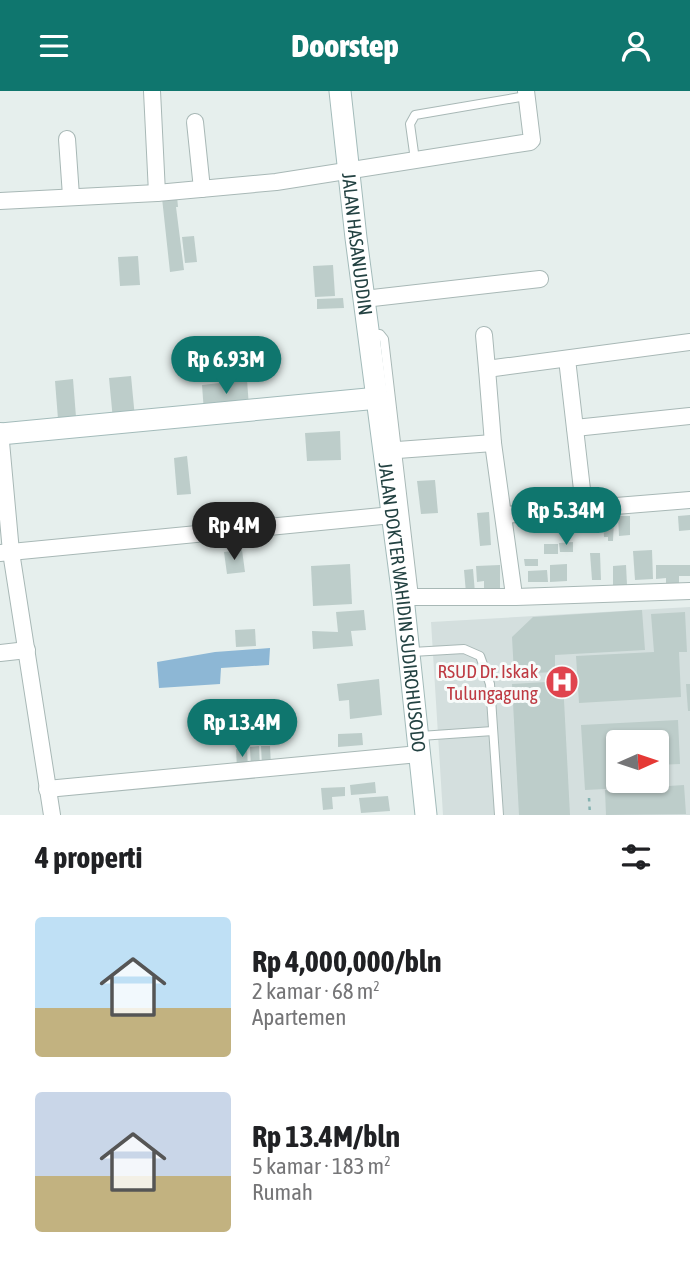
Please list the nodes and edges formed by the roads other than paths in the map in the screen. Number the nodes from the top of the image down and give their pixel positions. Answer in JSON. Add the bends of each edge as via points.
{"nodes":[{"id":1,"x":152,"y":91,"type":"edge"},
{"id":2,"x":340,"y":91,"type":"edge"},
{"id":3,"x":526,"y":93,"type":"edge"},
{"id":4,"x":195,"y":122,"type":"dead end"},
{"id":5,"x":66,"y":139,"type":"dead end"},
{"id":6,"x":415,"y":160,"type":"junction"},
{"id":7,"x":350,"y":169,"type":"junction"},
{"id":8,"x":202,"y":189,"type":"junction"},
{"id":9,"x":157,"y":193,"type":"junction"},
{"id":10,"x":71,"y":196,"type":"junction"},
{"id":11,"x":0,"y":201,"type":"edge"},
{"id":12,"x":540,"y":279,"type":"dead end"},
{"id":13,"x":364,"y":299,"type":"junction"},
{"id":14,"x":369,"y":334,"type":"junction"},
{"id":15,"x":484,"y":335,"type":"dead end"},
{"id":16,"x":690,"y":342,"type":"edge"},
{"id":17,"x":567,"y":359,"type":"junction"},
{"id":18,"x":487,"y":369,"type":"junction"},
{"id":19,"x":378,"y":398,"type":"junction"},
{"id":20,"x":690,"y":416,"type":"edge"},
{"id":21,"x":575,"y":428,"type":"junction"},
{"id":22,"x":0,"y":433,"type":"edge"},
{"id":23,"x":493,"y":443,"type":"junction"},
{"id":24,"x":390,"y":450,"type":"junction"},
{"id":25,"x":690,"y":500,"type":"edge"},
{"id":26,"x":584,"y":507,"type":"junction"},
{"id":27,"x":391,"y":515,"type":"junction"},
{"id":28,"x":503,"y":515,"type":"junction"},
{"id":29,"x":5,"y":552,"type":"edge"},
{"id":30,"x":513,"y":588,"type":"dead end"},
{"id":31,"x":690,"y":591,"type":"edge"},
{"id":32,"x":409,"y":597,"type":"junction"},
{"id":33,"x":27,"y":650,"type":"junction"},
{"id":34,"x":409,"y":652,"type":"junction"},
{"id":35,"x":0,"y":653,"type":"edge"},
{"id":36,"x":493,"y":731,"type":"junction"},
{"id":37,"x":418,"y":745,"type":"junction"},
{"id":38,"x":47,"y":789,"type":"junction"},
{"id":39,"x":52,"y":815,"type":"edge"},
{"id":40,"x":426,"y":815,"type":"edge"},
{"id":41,"x":499,"y":815,"type":"edge"}],
"edges":[{"from":1,"to":9,"type":"street"},
{"from":2,"to":7,"type":"main road","name":"JALAN HASANUDDIN"},
{"from":3,"to":6,"type":"lane","via":[[415,115],[410,124]]},
{"from":3,"to":6,"type":"street","via":[[530,142]]},
{"from":4,"to":8,"type":"street"},
{"from":5,"to":10,"type":"street"},
{"from":6,"to":7,"type":"street"},
{"from":7,"to":8,"type":"street"},
{"from":7,"to":13,"type":"main road","name":"JALAN HASANUDDIN"},
{"from":8,"to":9,"type":"street"},
{"from":9,"to":10,"type":"street"},
{"from":10,"to":11,"type":"street"},
{"from":12,"to":13,"type":"street"},
{"from":13,"to":14,"type":"main road","name":"JALAN HASANUDDIN"},
{"from":14,"to":19,"type":"main road","name":"JALAN HASANUDDIN"},
{"from":14,"to":24,"type":"lane","via":[[384,339]]},
{"from":15,"to":18,"type":"street"},
{"from":16,"to":17,"type":"street"},
{"from":17,"to":18,"type":"street"},
{"from":17,"to":21,"type":"street"},
{"from":18,"to":23,"type":"street"},
{"from":19,"to":22,"type":"main road"},
{"from":19,"to":24,"type":"main road","name":"JALAN DOKTER WAHIDIN SUDIROHUSODO"},
{"from":20,"to":21,"type":"street"},
{"from":21,"to":26,"type":"street"},
{"from":22,"to":29,"type":"street"},
{"from":23,"to":24,"type":"street"},
{"from":23,"to":28,"type":"street"},
{"from":24,"to":27,"type":"main road","name":"JALAN DOKTER WAHIDIN SUDIROHUSODO"},
{"from":24,"to":32,"type":"lane"},
{"from":25,"to":26,"type":"street"},
{"from":26,"to":28,"type":"street"},
{"from":27,"to":29,"type":"street"},
{"from":27,"to":32,"type":"main road","name":"JALAN DOKTER WAHIDIN SUDIROHUSODO"},
{"from":28,"to":30,"type":"street"},
{"from":29,"to":33,"type":"street"},
{"from":31,"to":32,"type":"street"},
{"from":32,"to":34,"type":"main road","name":"JALAN DOKTER WAHIDIN SUDIROHUSODO"},
{"from":33,"to":35,"type":"street"},
{"from":33,"to":38,"type":"street"},
{"from":34,"to":36,"type":"lane","via":[[464,649],[480,656],[490,684]]},
{"from":34,"to":37,"type":"main road","name":"JALAN DOKTER WAHIDIN SUDIROHUSODO"},
{"from":36,"to":37,"type":"lane"},
{"from":36,"to":41,"type":"lane"},
{"from":37,"to":38,"type":"street"},
{"from":37,"to":40,"type":"main road","name":"JALAN DOKTER WAHIDIN SUDIROHUSODO"},
{"from":38,"to":39,"type":"street"}]}
